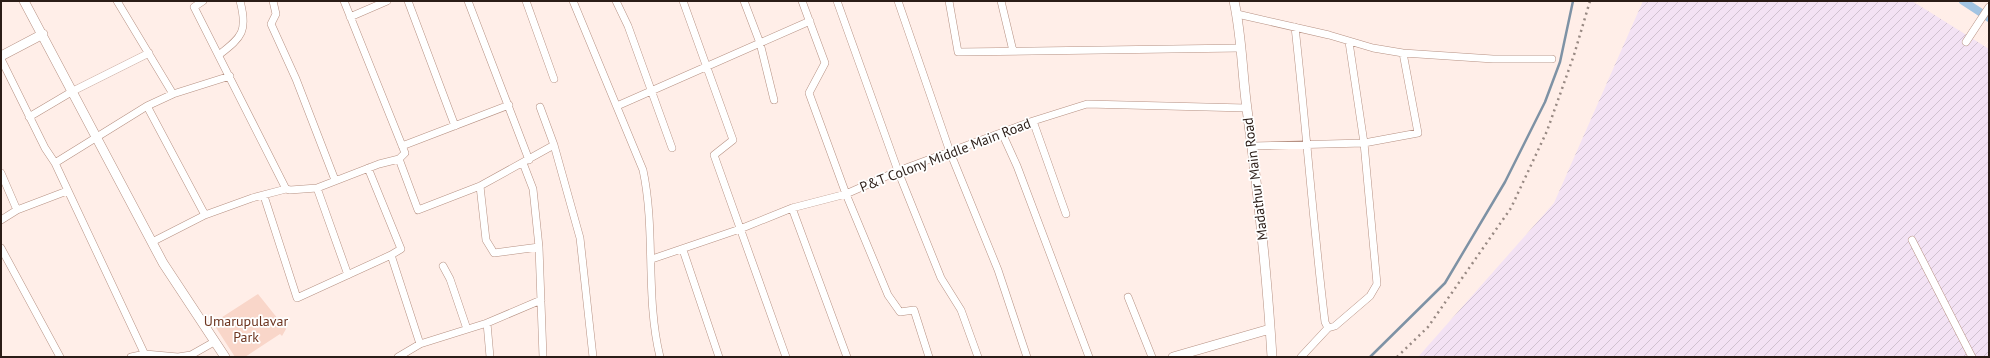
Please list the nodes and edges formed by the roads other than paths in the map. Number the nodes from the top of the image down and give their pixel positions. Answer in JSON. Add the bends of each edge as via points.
{"nodes":[{"id":1,"x":24,"y":1,"type":"edge"},
{"id":2,"x":117,"y":1,"type":"edge"},
{"id":3,"x":204,"y":1,"type":"edge"},
{"id":4,"x":240,"y":1,"type":"edge"},
{"id":5,"x":273,"y":1,"type":"edge"},
{"id":6,"x":344,"y":1,"type":"edge"},
{"id":7,"x":388,"y":1,"type":"edge"},
{"id":8,"x":408,"y":1,"type":"edge"},
{"id":9,"x":468,"y":1,"type":"edge"},
{"id":10,"x":526,"y":1,"type":"edge"},
{"id":11,"x":573,"y":1,"type":"edge"},
{"id":12,"x":616,"y":1,"type":"edge"},
{"id":13,"x":682,"y":1,"type":"edge"},
{"id":14,"x":744,"y":1,"type":"edge"},
{"id":15,"x":802,"y":1,"type":"edge"},
{"id":16,"x":837,"y":1,"type":"edge"},
{"id":17,"x":898,"y":1,"type":"edge"},
{"id":18,"x":951,"y":1,"type":"edge"},
{"id":19,"x":1001,"y":1,"type":"edge"},
{"id":20,"x":1234,"y":1,"type":"edge"},
{"id":21,"x":192,"y":4,"type":"edge"},
{"id":22,"x":1989,"y":7,"type":"edge"},
{"id":23,"x":1237,"y":14,"type":"junction"},
{"id":24,"x":350,"y":17,"type":"junction"},
{"id":25,"x":810,"y":21,"type":"junction"},
{"id":26,"x":1295,"y":27,"type":"junction"},
{"id":27,"x":43,"y":34,"type":"junction"},
{"id":28,"x":1349,"y":42,"type":"junction"},
{"id":29,"x":1966,"y":42,"type":"dead end"},
{"id":30,"x":760,"y":43,"type":"junction"},
{"id":31,"x":1242,"y":48,"type":"junction"},
{"id":32,"x":1013,"y":51,"type":"junction"},
{"id":33,"x":149,"y":53,"type":"junction"},
{"id":34,"x":1403,"y":53,"type":"junction"},
{"id":35,"x":220,"y":54,"type":"junction"},
{"id":36,"x":1,"y":57,"type":"edge"},
{"id":37,"x":1552,"y":59,"type":"dead end"},
{"id":38,"x":706,"y":66,"type":"junction"},
{"id":39,"x":230,"y":76,"type":"junction"},
{"id":40,"x":554,"y":79,"type":"dead end"},
{"id":41,"x":73,"y":91,"type":"junction"},
{"id":42,"x":651,"y":91,"type":"junction"},
{"id":43,"x":173,"y":94,"type":"junction"},
{"id":44,"x":774,"y":100,"type":"dead end"},
{"id":45,"x":509,"y":105,"type":"junction"},
{"id":46,"x":147,"y":106,"type":"junction"},
{"id":47,"x":617,"y":106,"type":"junction"},
{"id":48,"x":540,"y":107,"type":"dead end"},
{"id":49,"x":1246,"y":108,"type":"junction"},
{"id":50,"x":29,"y":117,"type":"junction"},
{"id":51,"x":1033,"y":121,"type":"junction"},
{"id":52,"x":455,"y":126,"type":"junction"},
{"id":53,"x":1002,"y":133,"type":"junction"},
{"id":54,"x":97,"y":136,"type":"junction"},
{"id":55,"x":1364,"y":142,"type":"junction"},
{"id":56,"x":1308,"y":144,"type":"junction"},
{"id":57,"x":402,"y":146,"type":"junction"},
{"id":58,"x":554,"y":146,"type":"junction"},
{"id":59,"x":1253,"y":146,"type":"junction"},
{"id":60,"x":672,"y":148,"type":"dead end"},
{"id":61,"x":950,"y":152,"type":"junction"},
{"id":62,"x":399,"y":159,"type":"junction"},
{"id":63,"x":526,"y":161,"type":"junction"},
{"id":64,"x":55,"y":163,"type":"junction"},
{"id":65,"x":368,"y":168,"type":"junction"},
{"id":66,"x":898,"y":171,"type":"junction"},
{"id":67,"x":1,"y":174,"type":"edge"},
{"id":68,"x":335,"y":180,"type":"junction"},
{"id":69,"x":480,"y":186,"type":"junction"},
{"id":70,"x":317,"y":188,"type":"junction"},
{"id":71,"x":286,"y":189,"type":"junction"},
{"id":72,"x":67,"y":191,"type":"junction"},
{"id":73,"x":846,"y":194,"type":"junction"},
{"id":74,"x":264,"y":196,"type":"junction"},
{"id":75,"x":792,"y":208,"type":"junction"},
{"id":76,"x":17,"y":210,"type":"junction"},
{"id":77,"x":1066,"y":214,"type":"dead end"},
{"id":78,"x":205,"y":215,"type":"junction"},
{"id":79,"x":1,"y":220,"type":"edge"},
{"id":80,"x":740,"y":229,"type":"junction"},
{"id":81,"x":1912,"y":240,"type":"dead end"},
{"id":82,"x":152,"y":242,"type":"junction"},
{"id":83,"x":539,"y":247,"type":"junction"},
{"id":84,"x":1,"y":248,"type":"edge"},
{"id":85,"x":683,"y":250,"type":"dead end"},
{"id":86,"x":391,"y":255,"type":"junction"},
{"id":87,"x":652,"y":259,"type":"junction"},
{"id":88,"x":443,"y":266,"type":"dead end"},
{"id":89,"x":348,"y":275,"type":"junction"},
{"id":90,"x":1128,"y":297,"type":"dead end"},
{"id":91,"x":541,"y":300,"type":"junction"},
{"id":92,"x":486,"y":322,"type":"junction"},
{"id":93,"x":1328,"y":328,"type":"junction"},
{"id":94,"x":467,"y":329,"type":"junction"},
{"id":95,"x":1270,"y":329,"type":"junction"},
{"id":96,"x":214,"y":342,"type":"junction"},
{"id":97,"x":420,"y":344,"type":"junction"},
{"id":98,"x":146,"y":355,"type":"edge"},
{"id":99,"x":60,"y":357,"type":"edge"},
{"id":100,"x":131,"y":357,"type":"edge"},
{"id":101,"x":225,"y":357,"type":"edge"},
{"id":102,"x":398,"y":357,"type":"edge"},
{"id":103,"x":490,"y":357,"type":"edge"},
{"id":104,"x":543,"y":357,"type":"edge"},
{"id":105,"x":593,"y":357,"type":"edge"},
{"id":106,"x":660,"y":357,"type":"edge"},
{"id":107,"x":719,"y":357,"type":"edge"},
{"id":108,"x":786,"y":357,"type":"edge"},
{"id":109,"x":847,"y":357,"type":"edge"},
{"id":110,"x":929,"y":357,"type":"edge"},
{"id":111,"x":978,"y":357,"type":"edge"},
{"id":112,"x":1026,"y":357,"type":"edge"},
{"id":113,"x":1090,"y":357,"type":"edge"},
{"id":114,"x":1152,"y":357,"type":"edge"},
{"id":115,"x":1173,"y":357,"type":"edge"},
{"id":116,"x":1272,"y":357,"type":"edge"},
{"id":117,"x":1302,"y":357,"type":"edge"},
{"id":118,"x":1972,"y":357,"type":"edge"}],
"edges":[{"from":1,"to":27,"type":"street"},
{"from":2,"to":33,"type":"street"},
{"from":3,"to":21,"type":"street"},
{"from":4,"to":35,"type":"street","via":[[244,28],[240,37]]},
{"from":5,"to":68,"type":"street","via":[[276,14],[271,24],[296,79]]},
{"from":6,"to":24,"type":"street"},
{"from":7,"to":24,"type":"street"},
{"from":8,"to":52,"type":"street"},
{"from":9,"to":45,"type":"street"},
{"from":10,"to":40,"type":"street"},
{"from":11,"to":47,"type":"street"},
{"from":12,"to":42,"type":"street","via":[[628,26]]},
{"from":13,"to":38,"type":"street"},
{"from":14,"to":30,"type":"street"},
{"from":15,"to":25,"type":"street"},
{"from":16,"to":66,"type":"street"},
{"from":17,"to":61,"type":"street"},
{"from":18,"to":32,"type":"street","via":[[958,52]]},
{"from":19,"to":32,"type":"street"},
{"from":20,"to":23,"type":"street","name":"Madathur Main Road"},
{"from":21,"to":35,"type":"street"},
{"from":22,"to":29,"type":"street"},
{"from":23,"to":26,"type":"street"},
{"from":23,"to":31,"type":"street","name":"Madathur Main Road"},
{"from":24,"to":57,"type":"street"},
{"from":25,"to":30,"type":"street"},
{"from":25,"to":73,"type":"street","via":[[825,63],[809,93]]},
{"from":26,"to":28,"type":"street"},
{"from":26,"to":56,"type":"street"},
{"from":27,"to":36,"type":"street"},
{"from":27,"to":41,"type":"street"},
{"from":28,"to":34,"type":"street"},
{"from":28,"to":55,"type":"street"},
{"from":30,"to":38,"type":"street"},
{"from":30,"to":44,"type":"street"},
{"from":31,"to":32,"type":"street"},
{"from":31,"to":49,"type":"street","name":"Madathur Main Road"},
{"from":33,"to":41,"type":"street"},
{"from":33,"to":43,"type":"street"},
{"from":34,"to":37,"type":"street","via":[[1493,59]]},
{"from":34,"to":55,"type":"street","via":[[1418,133]]},
{"from":35,"to":39,"type":"street"},
{"from":36,"to":50,"type":"street"},
{"from":38,"to":42,"type":"street"},
{"from":38,"to":80,"type":"street","via":[[733,140],[714,155]]},
{"from":39,"to":43,"type":"street"},
{"from":39,"to":71,"type":"street"},
{"from":41,"to":50,"type":"street"},
{"from":41,"to":54,"type":"street"},
{"from":42,"to":47,"type":"street"},
{"from":42,"to":60,"type":"street"},
{"from":43,"to":46,"type":"street"},
{"from":45,"to":52,"type":"street"},
{"from":45,"to":63,"type":"street"},
{"from":46,"to":54,"type":"street"},
{"from":46,"to":78,"type":"street"},
{"from":47,"to":87,"type":"street","via":[[643,170],[648,193]]},
{"from":48,"to":58,"type":"street"},
{"from":49,"to":51,"type":"street","name":"P&T Colony Middle Main Road","via":[[1087,104]]},
{"from":49,"to":59,"type":"street","name":"Madathur Main Road"},
{"from":50,"to":64,"type":"street"},
{"from":51,"to":53,"type":"street","name":"P&T Colony Middle Main Road"},
{"from":51,"to":77,"type":"street"},
{"from":52,"to":57,"type":"street"},
{"from":53,"to":61,"type":"street","name":"P&T Colony Middle Main Road"},
{"from":53,"to":113,"type":"street"},
{"from":54,"to":64,"type":"street"},
{"from":54,"to":82,"type":"street"},
{"from":55,"to":56,"type":"street"},
{"from":55,"to":93,"type":"street","via":[[1377,284],[1370,296],[1335,326]]},
{"from":56,"to":59,"type":"street"},
{"from":56,"to":93,"type":"street","via":[[1316,248],[1325,322]]},
{"from":57,"to":62,"type":"street","via":[[405,153]]},
{"from":58,"to":63,"type":"street"},
{"from":58,"to":105,"type":"street","via":[[580,238]]},
{"from":59,"to":95,"type":"street","name":"Madathur Main Road"},
{"from":61,"to":66,"type":"street","name":"P&T Colony Middle Main Road"},
{"from":61,"to":112,"type":"street","via":[[998,270]]},
{"from":62,"to":65,"type":"street"},
{"from":62,"to":69,"type":"street","via":[[418,210]]},
{"from":63,"to":69,"type":"street"},
{"from":63,"to":83,"type":"street","via":[[533,189]]},
{"from":64,"to":72,"type":"street"},
{"from":65,"to":68,"type":"street"},
{"from":65,"to":86,"type":"street","via":[[401,249]]},
{"from":66,"to":73,"type":"street","name":"P&T Colony Middle Main Road"},
{"from":66,"to":111,"type":"street","via":[[941,278],[961,310]]},
{"from":67,"to":76,"type":"street"},
{"from":68,"to":70,"type":"street"},
{"from":69,"to":83,"type":"street","via":[[486,240],[494,253]]},
{"from":70,"to":71,"type":"street"},
{"from":70,"to":89,"type":"street"},
{"from":71,"to":74,"type":"street"},
{"from":72,"to":76,"type":"street"},
{"from":72,"to":98,"type":"street"},
{"from":73,"to":75,"type":"street","name":"P&T Colony Middle Main Road"},
{"from":73,"to":110,"type":"street","via":[[888,295],[900,312],[914,310]]},
{"from":74,"to":78,"type":"street"},
{"from":74,"to":89,"type":"street","via":[[297,298]]},
{"from":75,"to":80,"type":"street","name":"P&T Colony Middle Main Road"},
{"from":75,"to":109,"type":"street"},
{"from":76,"to":79,"type":"street"},
{"from":78,"to":82,"type":"street"},
{"from":80,"to":87,"type":"street","name":"P&T Colony Middle Main Road"},
{"from":80,"to":108,"type":"street"},
{"from":81,"to":118,"type":"street"},
{"from":82,"to":96,"type":"street"},
{"from":83,"to":91,"type":"street"},
{"from":84,"to":99,"type":"street"},
{"from":85,"to":107,"type":"street"},
{"from":86,"to":89,"type":"street"},
{"from":86,"to":97,"type":"street"},
{"from":87,"to":106,"type":"street","via":[[653,319]]},
{"from":88,"to":94,"type":"street"},
{"from":90,"to":114,"type":"street"},
{"from":91,"to":92,"type":"street"},
{"from":91,"to":104,"type":"street"},
{"from":92,"to":94,"type":"street"},
{"from":92,"to":103,"type":"street"},
{"from":93,"to":117,"type":"street"},
{"from":94,"to":97,"type":"street"},
{"from":95,"to":115,"type":"street"},
{"from":95,"to":116,"type":"street","name":"Madathur Main Road"},
{"from":96,"to":98,"type":"street","via":[[191,355]]},
{"from":96,"to":101,"type":"street"},
{"from":97,"to":102,"type":"street"},
{"from":98,"to":100,"type":"street"}]}
